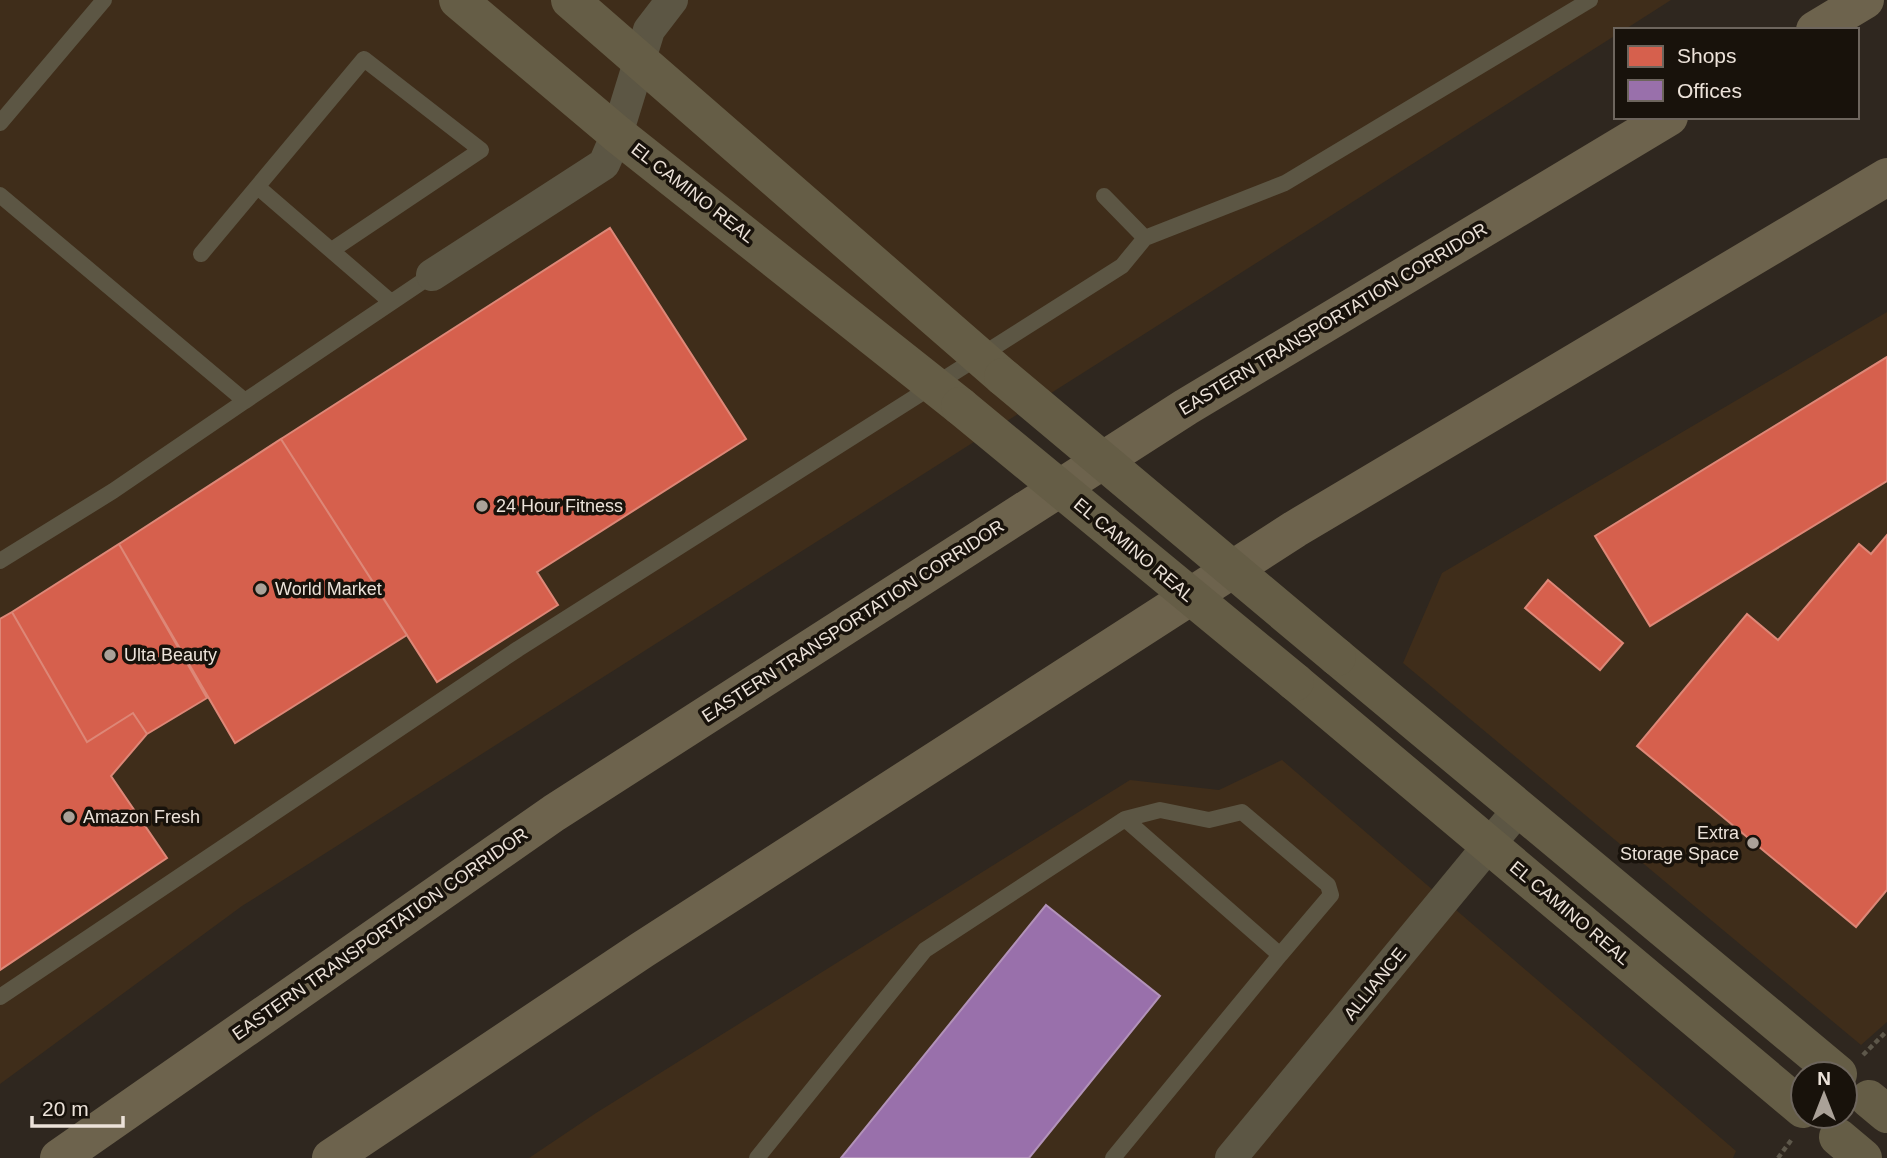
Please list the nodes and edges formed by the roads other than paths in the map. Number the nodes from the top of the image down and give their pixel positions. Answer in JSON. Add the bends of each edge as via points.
{"nodes":[{"id":1,"x":104,"y":0,"type":"edge"},
{"id":2,"x":458,"y":0,"type":"edge"},
{"id":3,"x":570,"y":0,"type":"edge"},
{"id":4,"x":672,"y":0,"type":"edge"},
{"id":5,"x":1590,"y":0,"type":"edge"},
{"id":6,"x":1865,"y":0,"type":"edge"},
{"id":7,"x":1818,"y":28,"type":"edge"},
{"id":8,"x":639,"y":59,"type":"junction"},
{"id":9,"x":1666,"y":119,"type":"edge"},
{"id":10,"x":0,"y":123,"type":"edge"},
{"id":11,"x":617,"y":134,"type":"junction"},
{"id":12,"x":1887,"y":177,"type":"edge"},
{"id":13,"x":259,"y":188,"type":"junction"},
{"id":14,"x":0,"y":195,"type":"edge"},
{"id":15,"x":1104,"y":196,"type":"dead end"},
{"id":16,"x":1145,"y":238,"type":"junction"},
{"id":17,"x":332,"y":250,"type":"junction"},
{"id":18,"x":201,"y":254,"type":"dead end"},
{"id":19,"x":432,"y":275,"type":"joint"},
{"id":20,"x":391,"y":302,"type":"junction"},
{"id":21,"x":992,"y":366,"type":"junction"},
{"id":22,"x":947,"y":395,"type":"junction"},
{"id":23,"x":245,"y":401,"type":"junction"},
{"id":24,"x":0,"y":561,"type":"edge"},
{"id":25,"x":1518,"y":810,"type":"junction"},
{"id":26,"x":1125,"y":819,"type":"junction"},
{"id":27,"x":1489,"y":845,"type":"junction"},
{"id":28,"x":1280,"y":955,"type":"junction"},
{"id":29,"x":0,"y":997,"type":"edge"},
{"id":30,"x":1860,"y":1085,"type":"edge"},
{"id":31,"x":1821,"y":1132,"type":"edge"},
{"id":32,"x":58,"y":1158,"type":"edge"},
{"id":33,"x":331,"y":1158,"type":"edge"},
{"id":34,"x":757,"y":1158,"type":"edge"},
{"id":35,"x":1112,"y":1158,"type":"edge"},
{"id":36,"x":1231,"y":1158,"type":"edge"}],
"edges":[{"from":1,"to":10,"type":"lane"},
{"from":2,"to":11,"type":"main road","name":"EL CAMINO REAL"},
{"from":3,"to":8,"type":"main road"},
{"from":4,"to":8,"type":"street","via":[[649,30]]},
{"from":5,"to":16,"type":"lane","via":[[1285,183]]},
{"from":6,"to":7,"type":"highway"},
{"from":8,"to":11,"type":"street"},
{"from":8,"to":21,"type":"main road"},
{"from":9,"to":32,"type":"highway","name":"EASTERN TRANSPORTATION CORRIDOR","via":[[1186,407],[578,798]]},
{"from":11,"to":19,"type":"street","via":[[604,164]]},
{"from":11,"to":22,"type":"main road","name":"EL CAMINO REAL"},
{"from":12,"to":33,"type":"highway","via":[[1295,529],[642,950]]},
{"from":13,"to":17,"type":"lane"},
{"from":13,"to":17,"type":"lane","via":[[364,59],[481,150]]},
{"from":13,"to":18,"type":"lane"},
{"from":14,"to":23,"type":"lane"},
{"from":15,"to":16,"type":"lane"},
{"from":16,"to":21,"type":"lane","via":[[1122,266]]},
{"from":17,"to":20,"type":"lane"},
{"from":19,"to":20,"type":"lane"},
{"from":20,"to":23,"type":"lane"},
{"from":21,"to":22,"type":"lane"},
{"from":21,"to":25,"type":"main road","bridge":true},
{"from":22,"to":27,"type":"main road","name":"EL CAMINO REAL","bridge":true},
{"from":22,"to":29,"type":"lane","via":[[518,649]]},
{"from":23,"to":24,"type":"lane"},
{"from":25,"to":27,"type":"street","name":"ALLIANCE"},
{"from":25,"to":30,"type":"main road"},
{"from":26,"to":28,"type":"lane"},
{"from":26,"to":28,"type":"lane","via":[[1160,810],[1209,820],[1242,812],[1328,885],[1331,895]]},
{"from":26,"to":34,"type":"lane","via":[[925,950]]},
{"from":27,"to":31,"type":"main road","name":"EL CAMINO REAL"},
{"from":27,"to":36,"type":"street","name":"ALLIANCE"},
{"from":28,"to":35,"type":"lane"}]}
